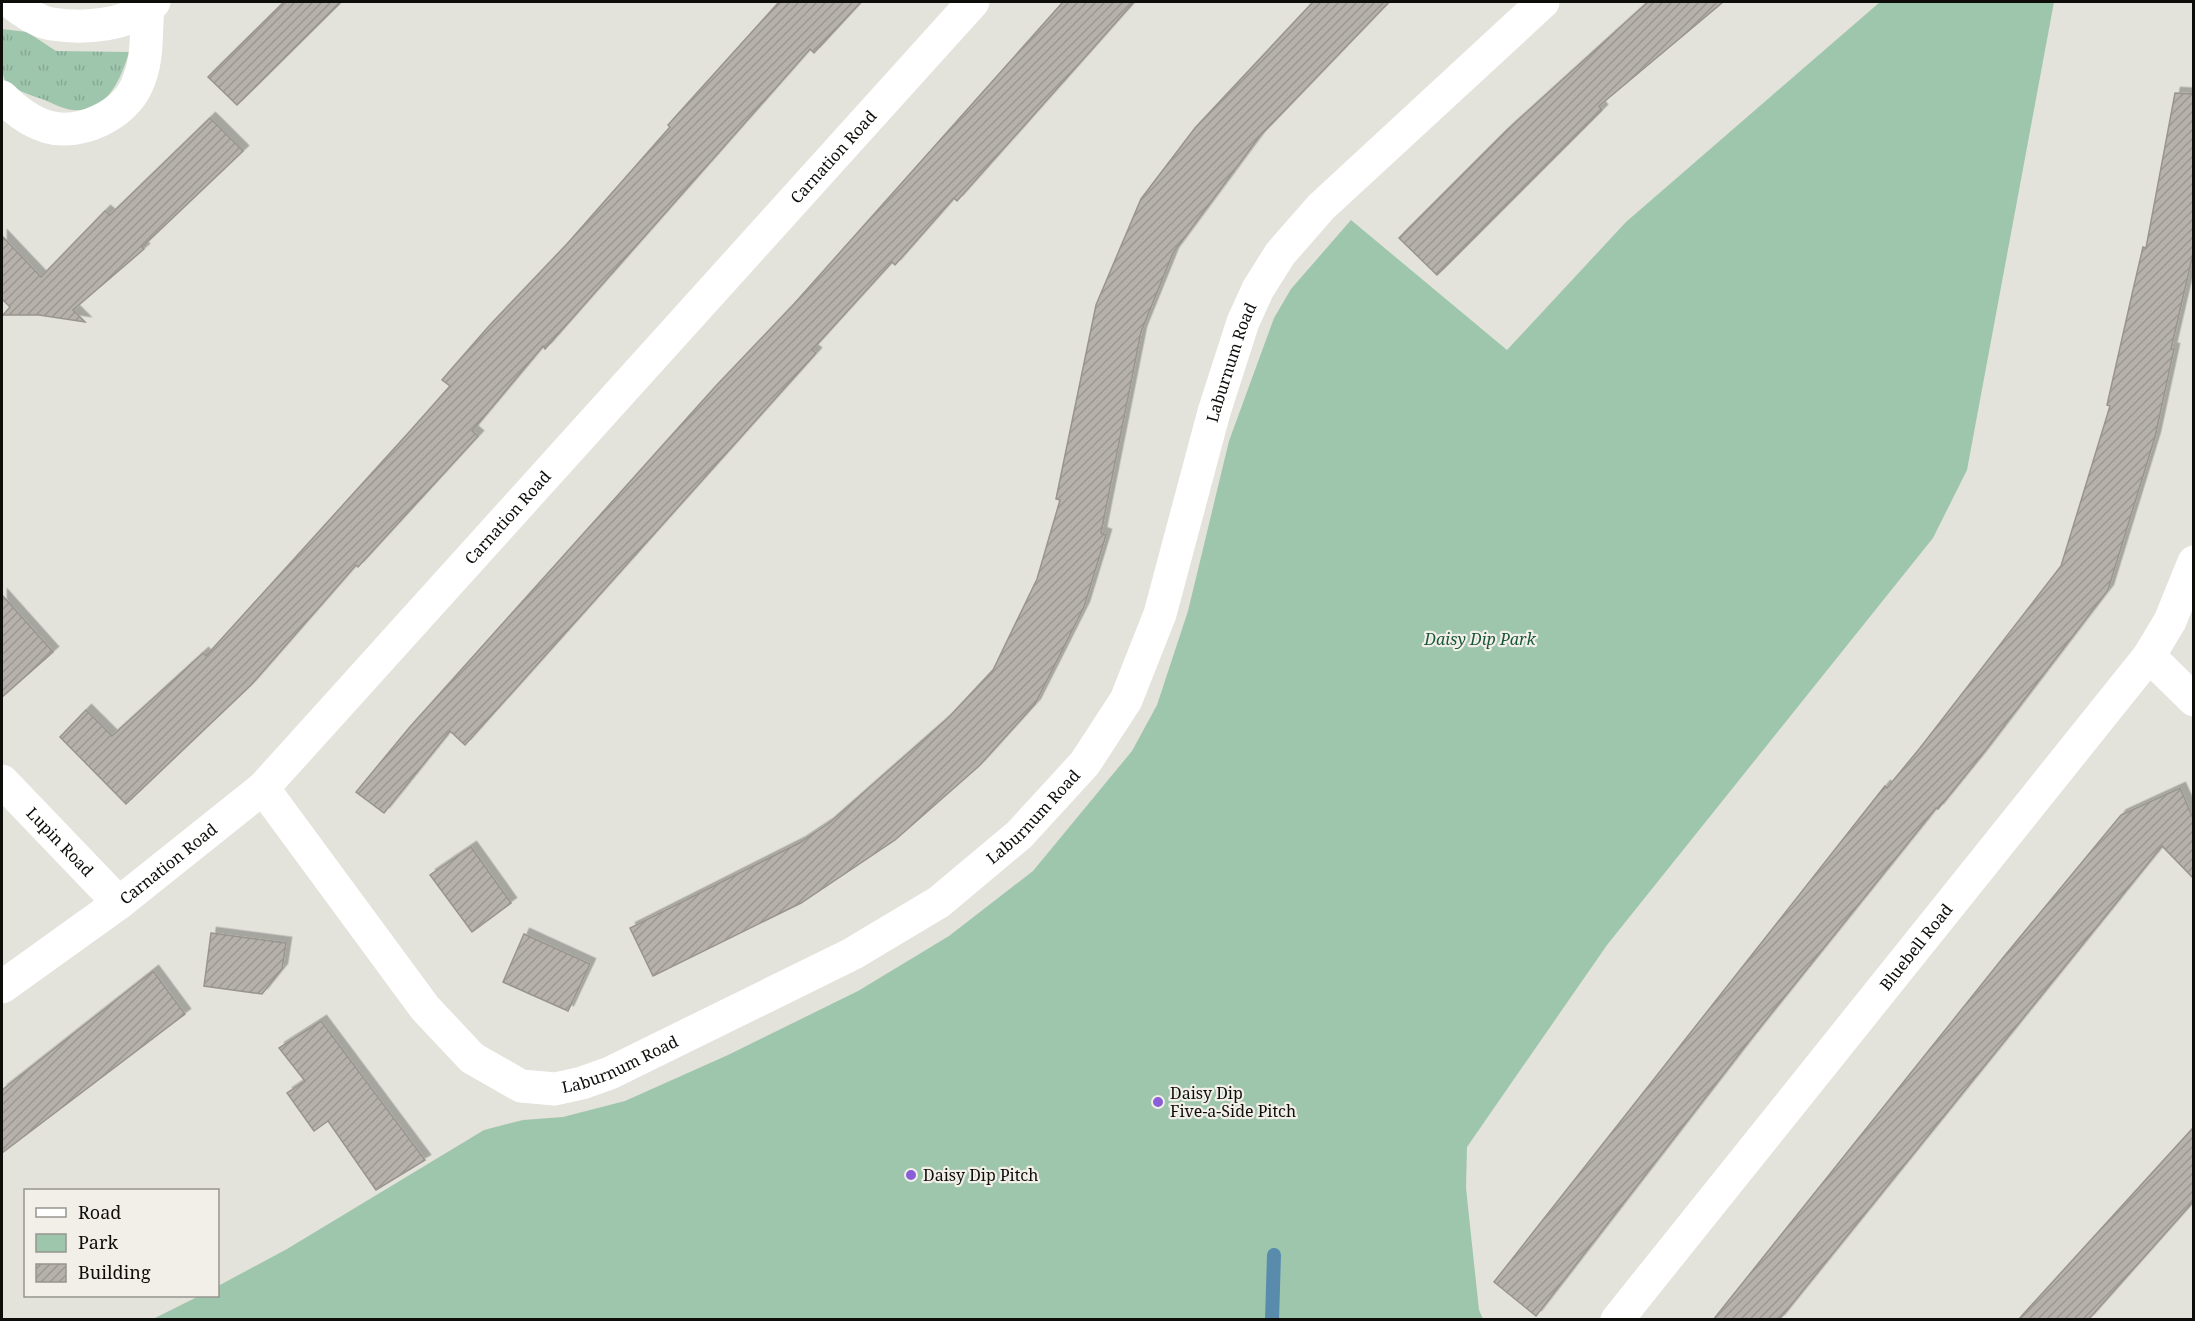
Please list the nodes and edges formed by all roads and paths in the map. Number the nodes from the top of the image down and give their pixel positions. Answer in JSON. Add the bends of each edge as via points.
{"nodes":[{"id":1,"x":11,"y":2,"type":"edge"},
{"id":2,"x":973,"y":2,"type":"edge"},
{"id":3,"x":1543,"y":2,"type":"edge"},
{"id":4,"x":151,"y":5,"type":"edge"},
{"id":5,"x":2,"y":98,"type":"edge"},
{"id":6,"x":2193,"y":562,"type":"edge"},
{"id":7,"x":2149,"y":656,"type":"junction"},
{"id":8,"x":2193,"y":700,"type":"edge"},
{"id":9,"x":2,"y":781,"type":"edge"},
{"id":10,"x":263,"y":788,"type":"junction"},
{"id":11,"x":119,"y":903,"type":"junction"},
{"id":12,"x":2,"y":987,"type":"edge"},
{"id":13,"x":1617,"y":1320,"type":"edge"}],
"edges":[{"from":1,"to":4,"type":"street","via":[[50,24],[121,21]]},
{"from":2,"to":10,"type":"street","name":"Carnation Road"},
{"from":3,"to":10,"type":"street","name":"Laburnum Road","via":[[1321,207],[1280,254],[1243,322],[1214,412],[1160,614],[1126,700],[1085,763],[1019,835],[939,902],[852,954],[610,1073],[555,1089],[521,1086],[472,1058],[425,1008]]},
{"from":4,"to":5,"type":"street","via":[[147,55],[136,87],[112,115],[77,128],[48,127],[18,113]]},
{"from":6,"to":7,"type":"street","name":"Bluebell Road","via":[[2170,621]]},
{"from":7,"to":8,"type":"street"},
{"from":7,"to":13,"type":"street","name":"Bluebell Road"},
{"from":9,"to":11,"type":"street","name":"Lupin Road"},
{"from":10,"to":11,"type":"street","name":"Carnation Road"},
{"from":11,"to":12,"type":"street","name":"Carnation Road"}]}
